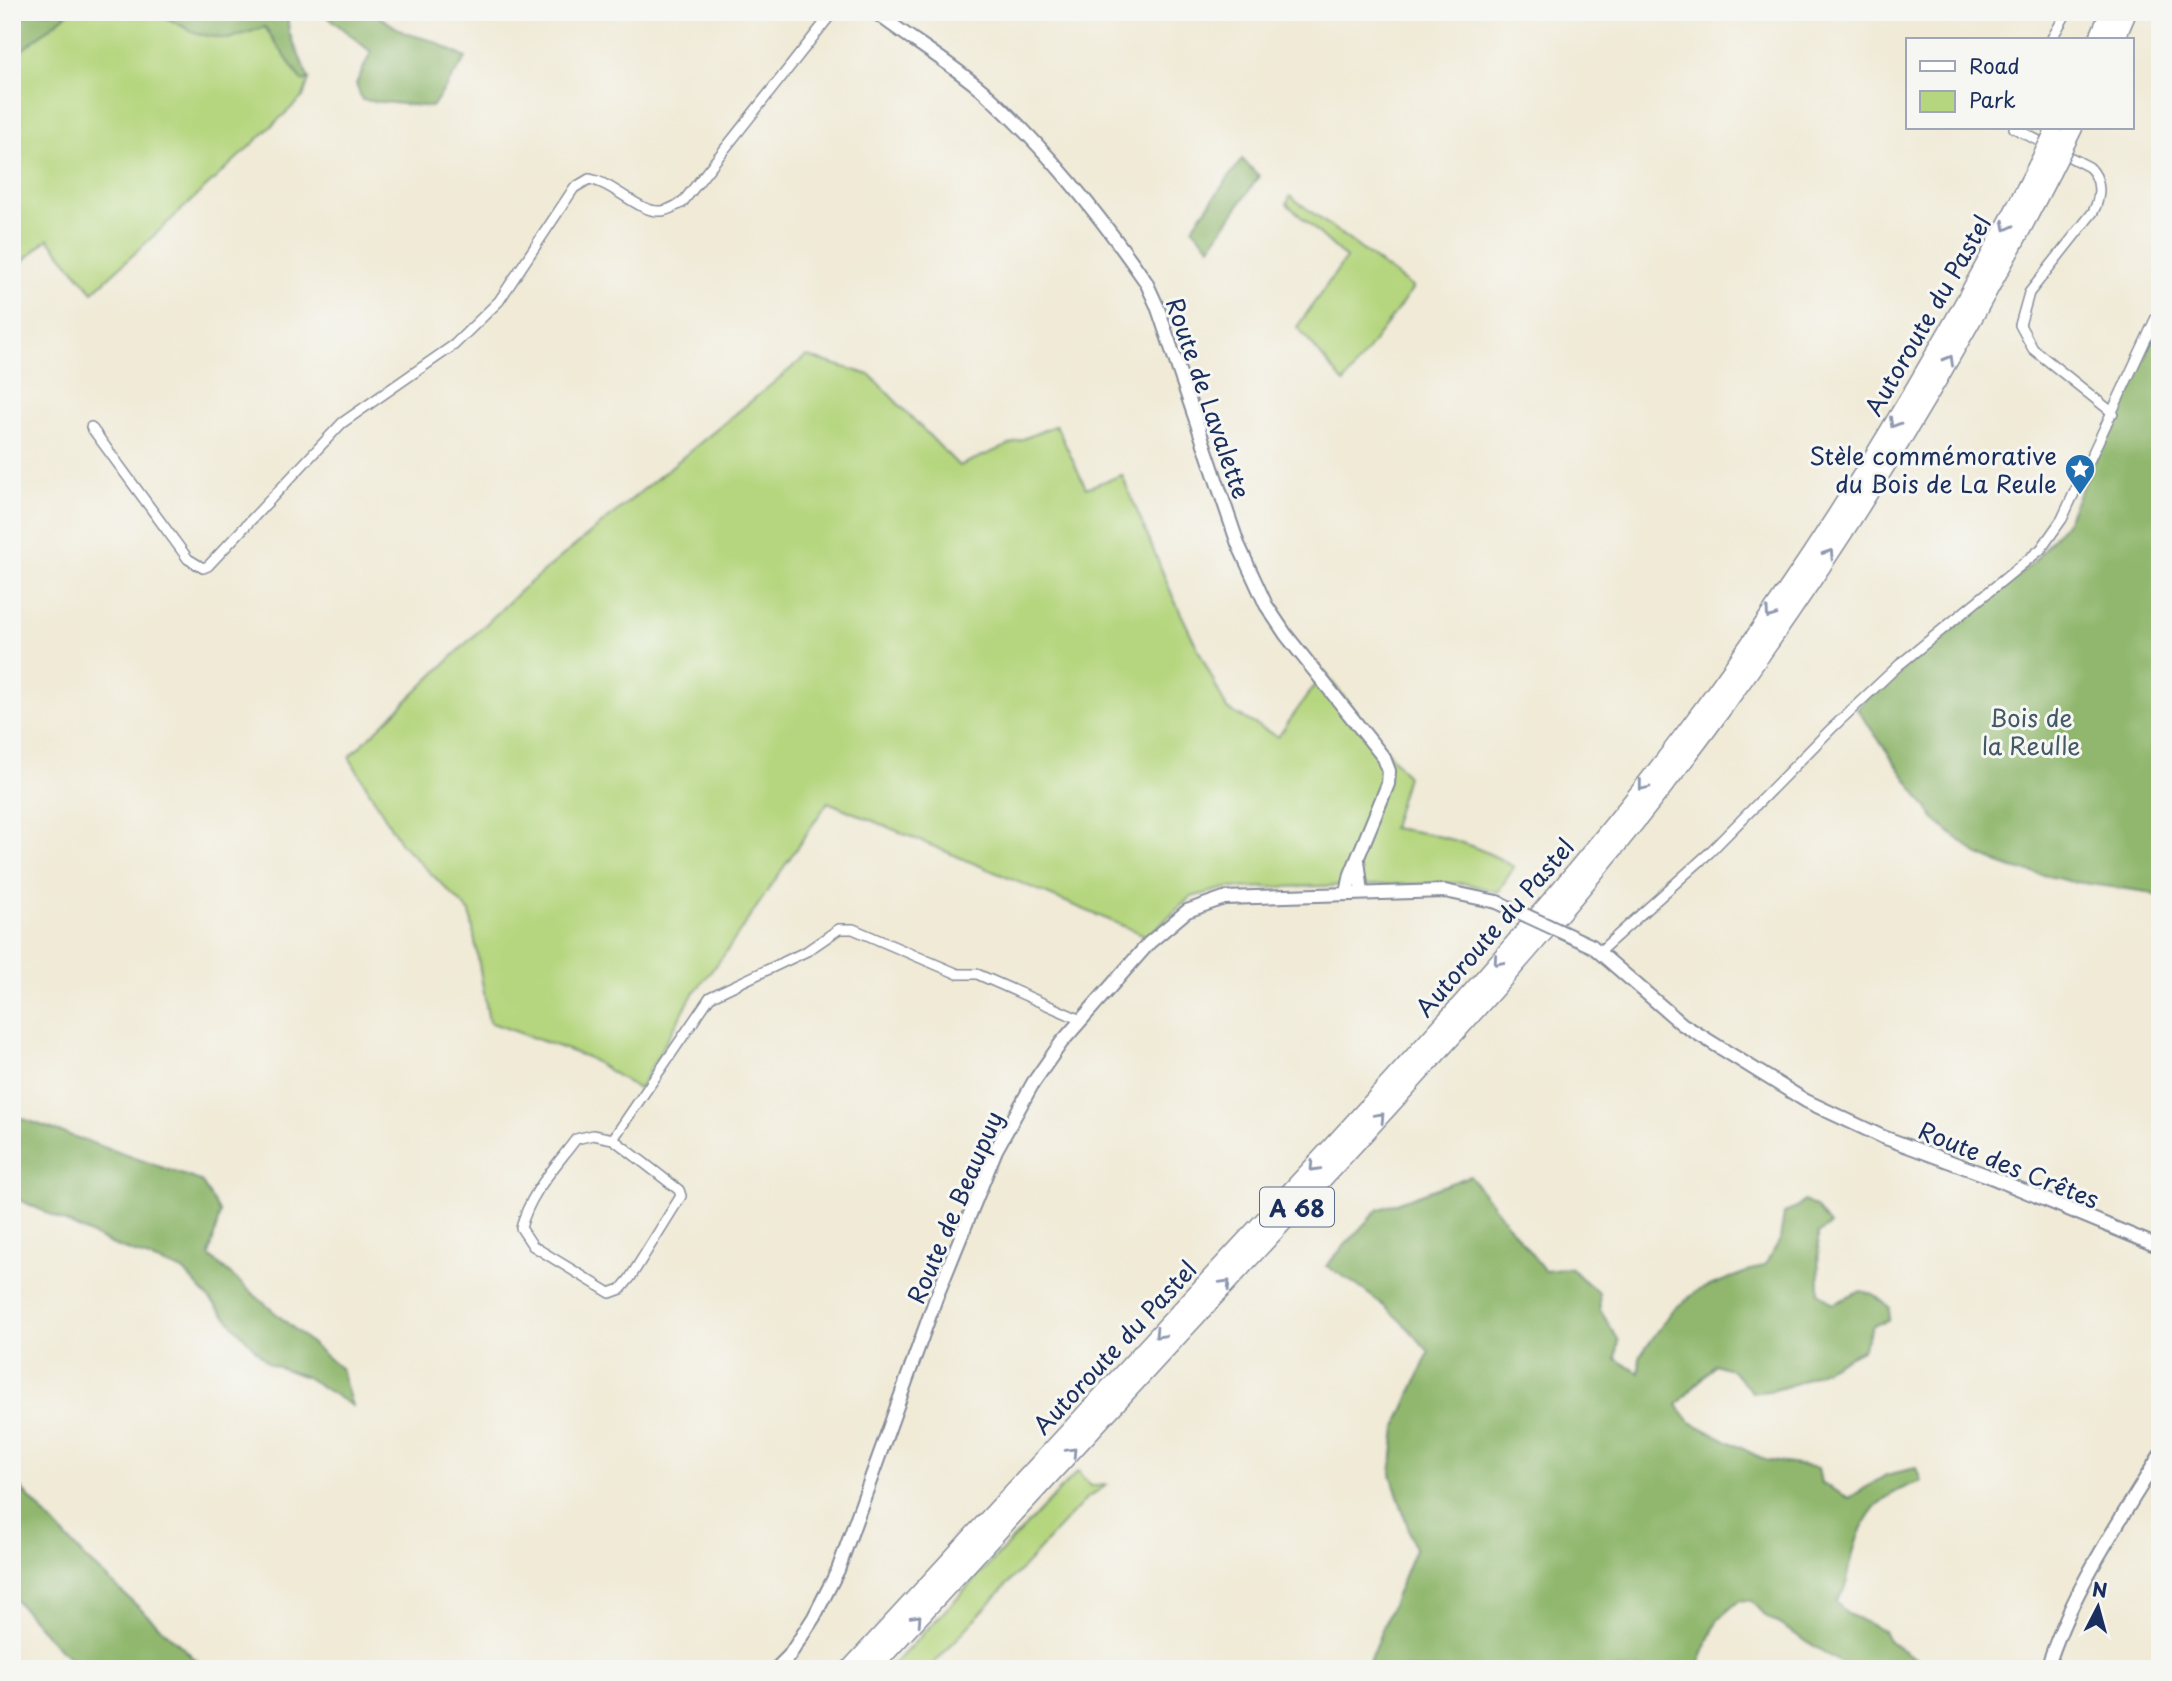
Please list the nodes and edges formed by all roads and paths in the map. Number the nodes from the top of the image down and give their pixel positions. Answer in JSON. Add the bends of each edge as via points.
{"nodes":[{"id":1,"x":833,"y":12,"type":"edge"},
{"id":2,"x":875,"y":12,"type":"edge"},
{"id":3,"x":2067,"y":12,"type":"edge"},
{"id":4,"x":2110,"y":12,"type":"edge"},
{"id":5,"x":2127,"y":12,"type":"edge"},
{"id":6,"x":2052,"y":38,"type":"edge"},
{"id":7,"x":2099,"y":38,"type":"edge"},
{"id":8,"x":2116,"y":38,"type":"edge"},
{"id":9,"x":2018,"y":130,"type":"edge"},
{"id":10,"x":2062,"y":133,"type":"edge"},
{"id":11,"x":2044,"y":168,"type":"junction"},
{"id":12,"x":2160,"y":309,"type":"edge"},
{"id":13,"x":2113,"y":413,"type":"junction"},
{"id":14,"x":90,"y":427,"type":"dead end"},
{"id":15,"x":1358,"y":859,"type":"junction"},
{"id":16,"x":1362,"y":892,"type":"junction"},
{"id":17,"x":1347,"y":893,"type":"junction"},
{"id":18,"x":1596,"y":949,"type":"junction"},
{"id":19,"x":1081,"y":1020,"type":"junction"},
{"id":20,"x":613,"y":1139,"type":"junction"},
{"id":21,"x":2160,"y":1247,"type":"edge"},
{"id":22,"x":2160,"y":1455,"type":"edge"},
{"id":23,"x":776,"y":1669,"type":"edge"},
{"id":24,"x":850,"y":1669,"type":"edge"},
{"id":25,"x":871,"y":1669,"type":"edge"},
{"id":26,"x":2047,"y":1669,"type":"edge"}],
"edges":[{"from":1,"to":14,"type":"street","via":[[682,203],[662,211],[647,209],[604,181],[589,179],[574,188],[499,301],[454,345],[342,424],[208,566],[194,565],[188,559]]},
{"from":2,"to":15,"type":"street","name":"Route de Lavalette","via":[[1000,107],[1048,158],[1146,282],[1238,544],[1266,605],[1384,758],[1389,771]]},
{"from":3,"to":6,"type":"street"},
{"from":4,"to":7,"type":"highway"},
{"from":5,"to":8,"type":"highway"},
{"from":9,"to":13,"type":"street","via":[[2089,167],[2096,175],[2099,198],[2094,212],[2029,293],[2020,325],[2034,349]]},
{"from":10,"to":11,"type":"highway","name":"Autoroute du Pastel","number":"A 68","bridge":true},
{"from":11,"to":24,"type":"highway","name":"Autoroute du Pastel","number":"A 68","one_way":true,"via":[[1874,457],[1686,732],[1526,930],[1420,1050]]},
{"from":25,"to":11,"type":"highway","name":"Autoroute du Pastel","number":"A 68","one_way":true,"via":[[1425,1067],[1607,857],[1752,667],[1863,502],[1967,329]]},
{"from":12,"to":13,"type":"street"},
{"from":13,"to":18,"type":"street","via":[[2062,519],[2040,549],[1899,665],[1709,853]]},
{"from":15,"to":16,"type":"street","name":"Route de Lavalette"},
{"from":15,"to":17,"type":"street","name":"Route de Lavalette"},
{"from":16,"to":17,"type":"street"},
{"from":16,"to":18,"type":"street","bridge":true,"via":[[1464,892],[1497,902]]},
{"from":17,"to":19,"type":"street","name":"Route de Beaupuy","via":[[1224,898],[1186,911],[1149,943]]},
{"from":18,"to":21,"type":"street","name":"Route des Crêtes","via":[[1651,1000],[1707,1042],[1806,1101]]},
{"from":19,"to":20,"type":"street","via":[[977,974],[958,974],[853,929],[839,929],[807,951],[710,997]]},
{"from":19,"to":23,"type":"street","name":"Route de Beaupuy","via":[[1033,1083],[996,1150],[936,1298],[838,1570],[808,1627]]},
{"from":20,"to":20,"type":"street","via":[[593,1135],[576,1139],[538,1191],[521,1228],[533,1246],[610,1293],[630,1278],[681,1196]]},
{"from":22,"to":26,"type":"street","via":[[2094,1565],[2058,1635]]}]}
